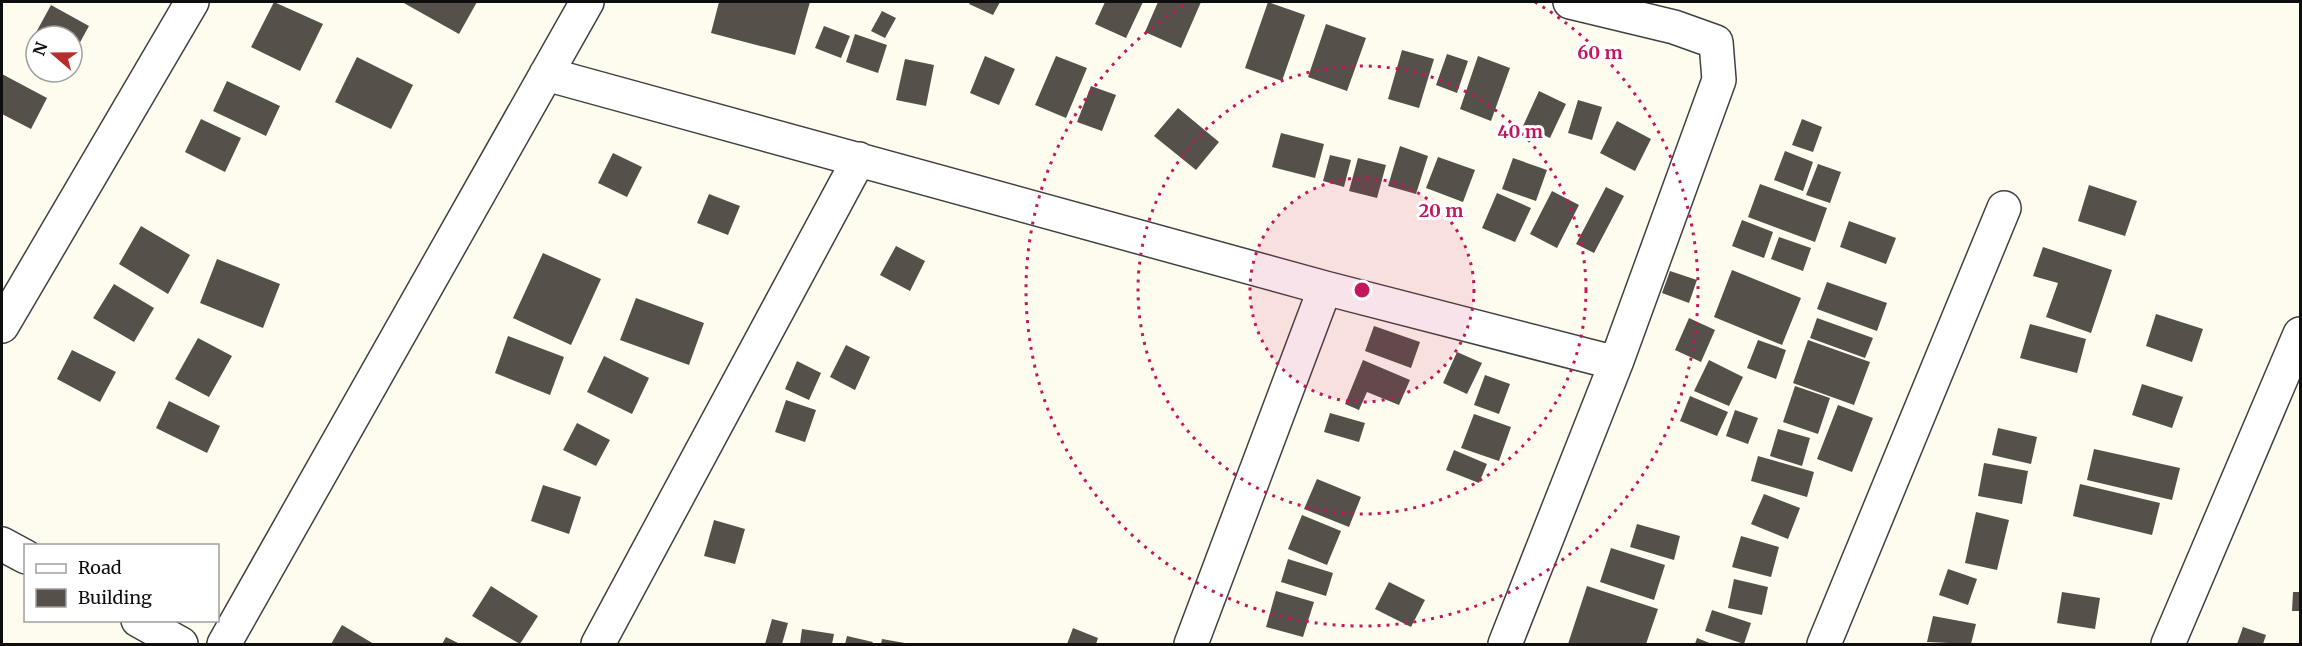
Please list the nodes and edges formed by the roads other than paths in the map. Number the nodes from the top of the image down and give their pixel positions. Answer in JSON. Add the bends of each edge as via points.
{"nodes":[{"id":1,"x":192,"y":2,"type":"edge"},
{"id":2,"x":587,"y":2,"type":"edge"},
{"id":3,"x":1570,"y":2,"type":"edge"},
{"id":4,"x":546,"y":74,"type":"junction"},
{"id":5,"x":859,"y":159,"type":"junction"},
{"id":6,"x":2004,"y":208,"type":"dead end"},
{"id":7,"x":1325,"y":288,"type":"junction"},
{"id":8,"x":2,"y":326,"type":"edge"},
{"id":9,"x":2301,"y":334,"type":"edge"},
{"id":10,"x":1616,"y":363,"type":"junction"},
{"id":11,"x":2,"y":543,"type":"edge"},
{"id":12,"x":24,"y":556,"type":"edge"},
{"id":13,"x":140,"y":622,"type":"edge"},
{"id":14,"x":181,"y":645,"type":"edge"},
{"id":15,"x":224,"y":645,"type":"edge"},
{"id":16,"x":598,"y":645,"type":"edge"},
{"id":17,"x":1191,"y":645,"type":"edge"},
{"id":18,"x":1505,"y":645,"type":"edge"},
{"id":19,"x":1824,"y":645,"type":"edge"},
{"id":20,"x":2168,"y":645,"type":"edge"}],
"edges":[{"from":1,"to":8,"type":"street"},
{"from":2,"to":4,"type":"street"},
{"from":3,"to":10,"type":"street","via":[[1674,27],[1716,42],[1719,80]]},
{"from":4,"to":5,"type":"street"},
{"from":4,"to":15,"type":"street"},
{"from":5,"to":7,"type":"street"},
{"from":5,"to":16,"type":"street"},
{"from":6,"to":19,"type":"street"},
{"from":7,"to":10,"type":"street"},
{"from":7,"to":17,"type":"street"},
{"from":9,"to":20,"type":"street"},
{"from":10,"to":18,"type":"street"},
{"from":11,"to":12,"type":"street"},
{"from":13,"to":14,"type":"street"}]}
